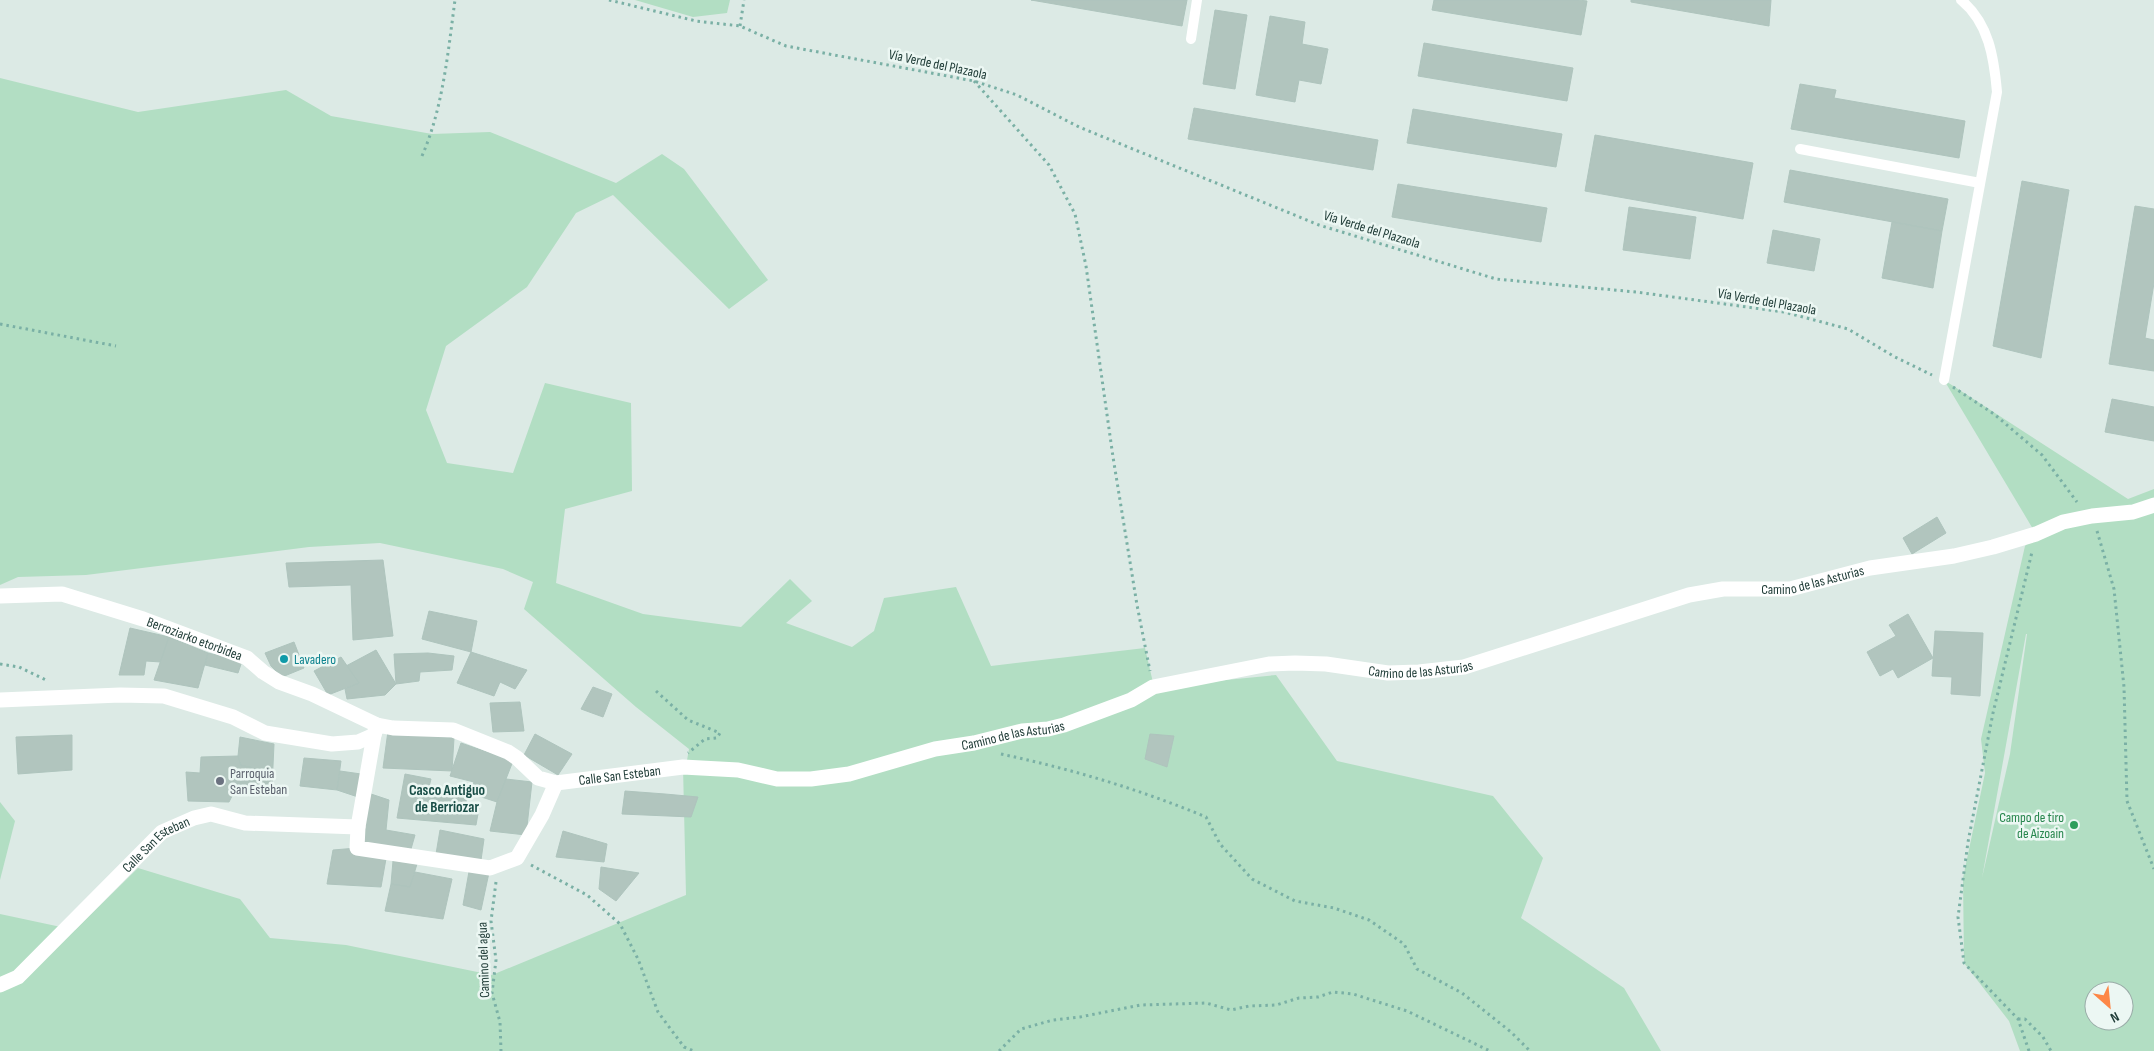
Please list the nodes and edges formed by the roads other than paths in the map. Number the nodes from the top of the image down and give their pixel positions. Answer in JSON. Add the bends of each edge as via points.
{"nodes":[{"id":1,"x":1197,"y":0,"type":"edge"},
{"id":2,"x":1961,"y":0,"type":"edge"},
{"id":3,"x":1191,"y":39,"type":"dead end"},
{"id":4,"x":1800,"y":149,"type":"dead end"},
{"id":5,"x":1980,"y":183,"type":"junction"},
{"id":6,"x":1944,"y":380,"type":"road end"},
{"id":7,"x":2154,"y":505,"type":"edge"},
{"id":8,"x":0,"y":596,"type":"edge"},
{"id":9,"x":0,"y":700,"type":"edge"},
{"id":10,"x":376,"y":730,"type":"junction"},
{"id":11,"x":683,"y":767,"type":"joint"},
{"id":12,"x":556,"y":783,"type":"junction"},
{"id":13,"x":358,"y":827,"type":"junction"},
{"id":14,"x":0,"y":985,"type":"edge"}],
"edges":[{"from":1,"to":3,"type":"lane"},
{"from":2,"to":5,"type":"lane","via":[[1984,27],[1994,59],[1997,92]]},
{"from":4,"to":5,"type":"lane"},
{"from":5,"to":6,"type":"lane"},
{"from":7,"to":11,"type":"street","name":"Camino de las Asturias","via":[[2132,512],[2063,522],[2036,534],[1954,556],[1870,568],[1790,589],[1723,589],[1689,595],[1464,667],[1388,673],[1326,664],[1269,664],[1153,687],[1131,700],[1064,725],[936,749],[849,774],[811,780],[777,778],[738,770]]},
{"from":8,"to":10,"type":"street","name":"Berroziarko etorbidea","via":[[62,594],[143,619],[247,658],[279,682],[312,694]]},
{"from":9,"to":10,"type":"street","name":"Calle San Esteban","via":[[164,696],[233,717],[265,733],[332,744],[358,742]]},
{"from":10,"to":12,"type":"street","name":"Calle San Esteban","via":[[460,732],[508,752],[538,778]]},
{"from":10,"to":13,"type":"street"},
{"from":11,"to":12,"type":"street","name":"Calle San Esteban"},
{"from":12,"to":13,"type":"street","via":[[517,858],[490,868],[357,848]]},
{"from":13,"to":14,"type":"street","name":"Calle San Esteban","via":[[245,823],[211,814],[162,832],[18,977]]}]}
